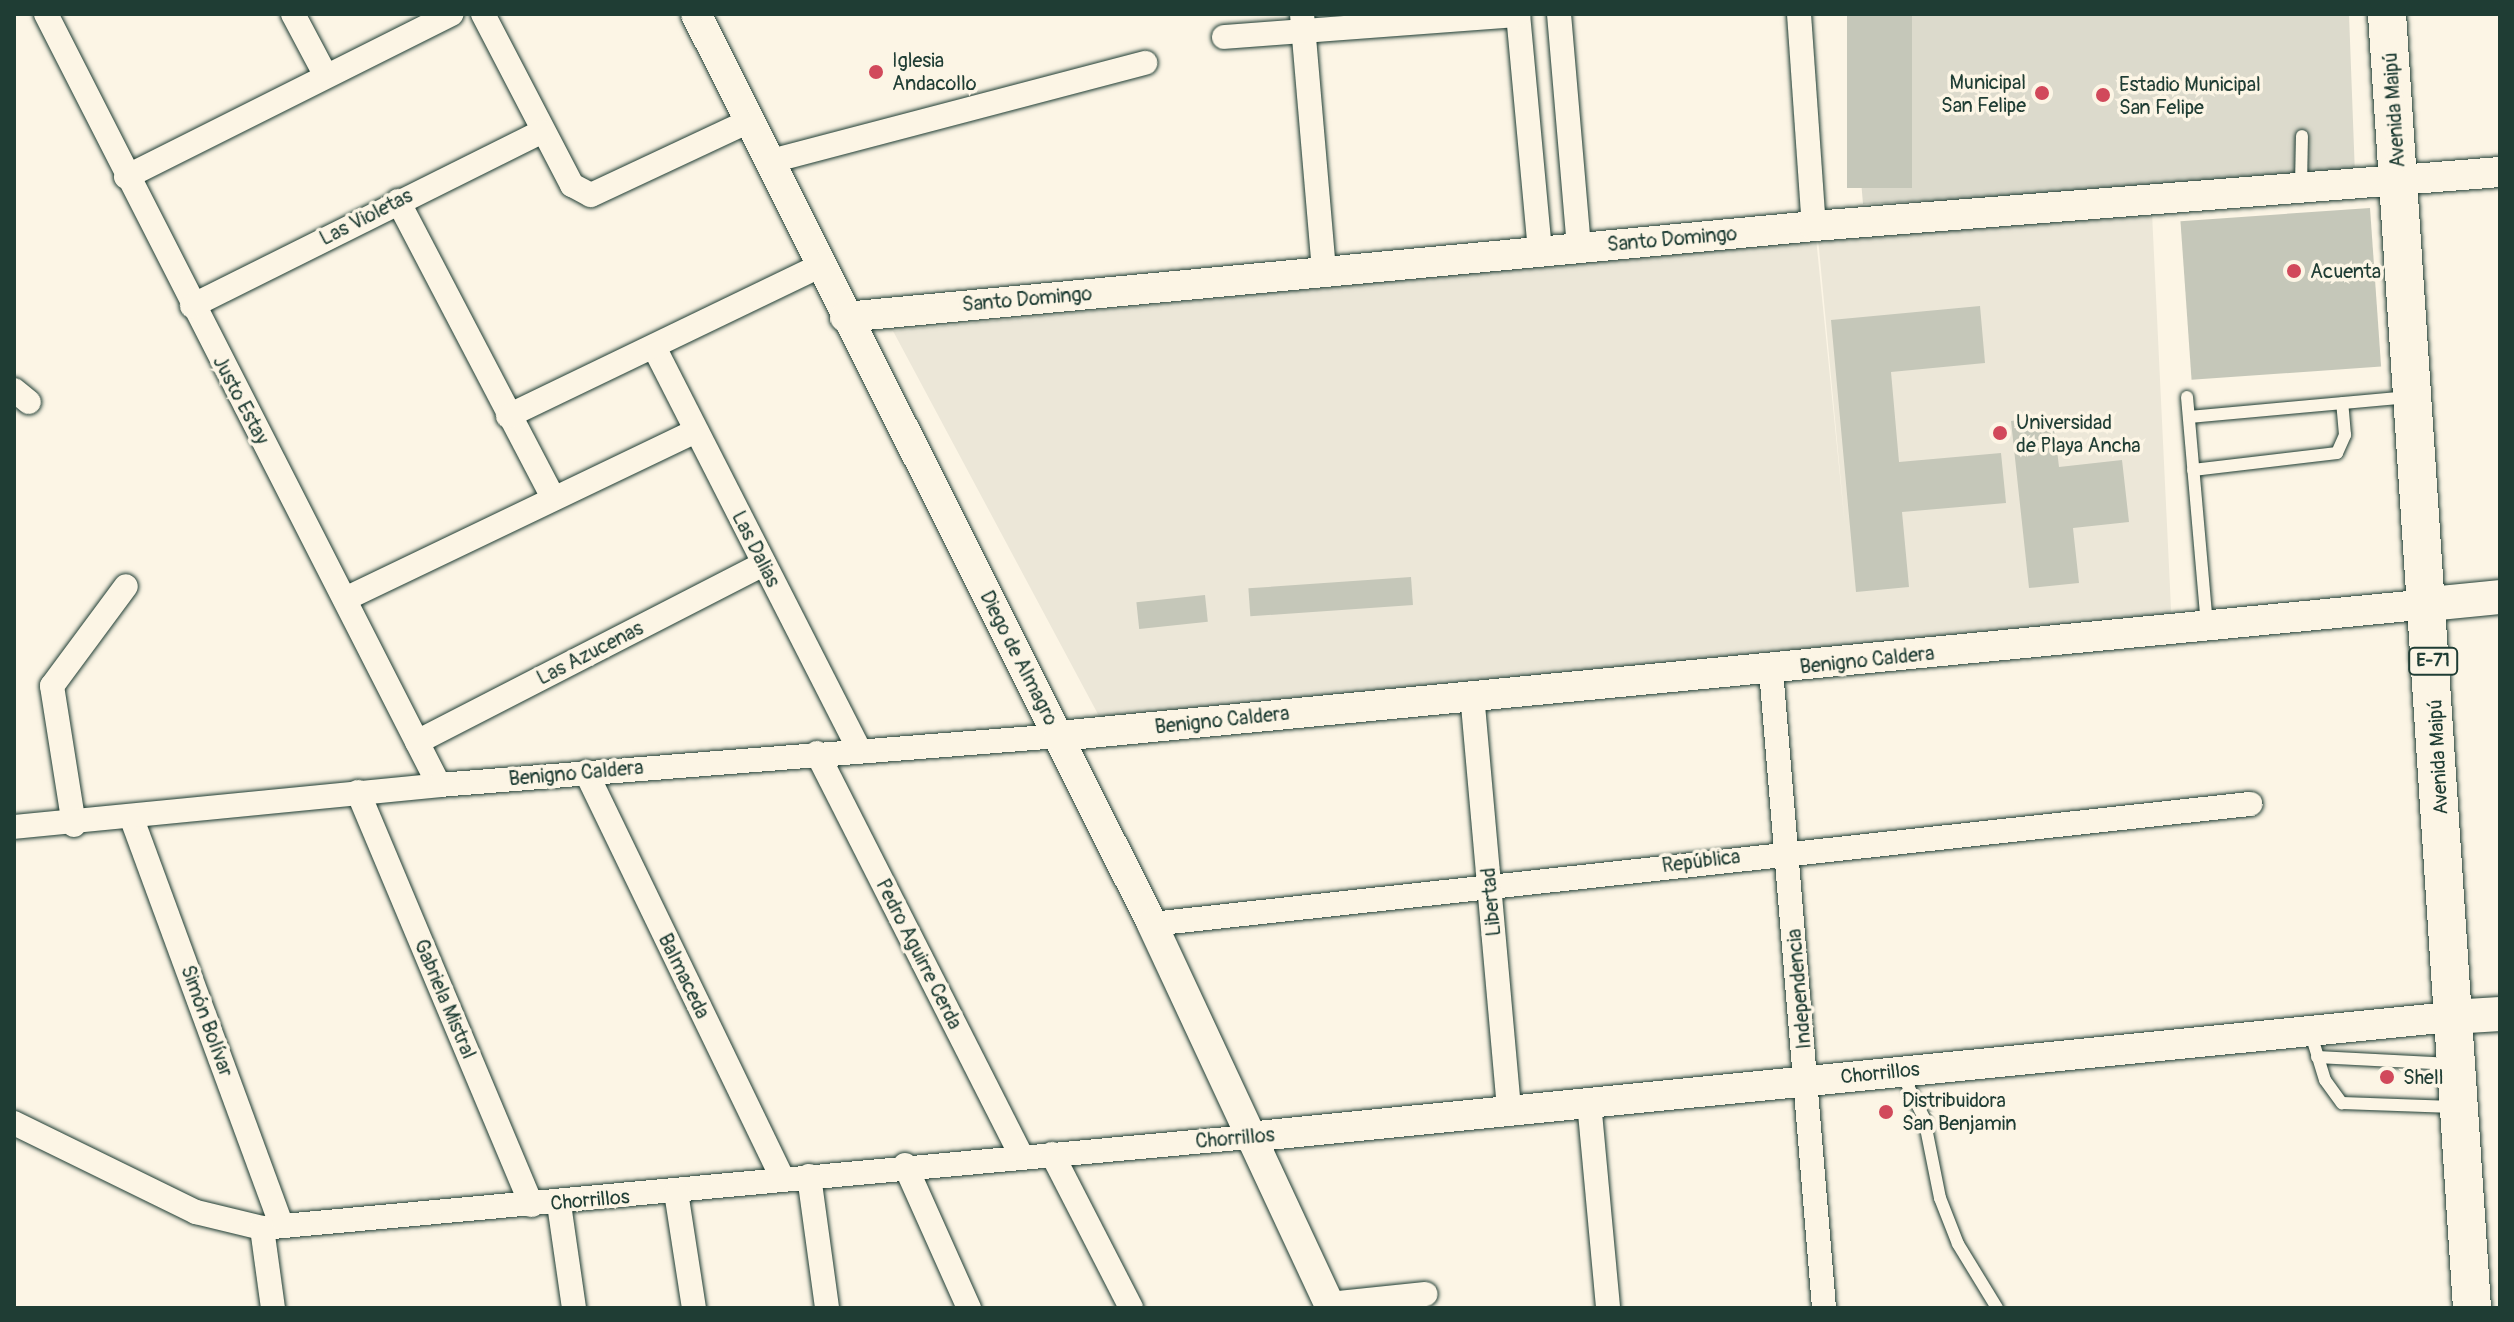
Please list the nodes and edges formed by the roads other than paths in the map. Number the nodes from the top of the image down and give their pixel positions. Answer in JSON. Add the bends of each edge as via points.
{"nodes":[{"id":1,"x":46,"y":14,"type":"edge"},
{"id":2,"x":452,"y":14,"type":"edge"},
{"id":3,"x":483,"y":14,"type":"edge"},
{"id":4,"x":696,"y":14,"type":"edge"},
{"id":5,"x":1518,"y":14,"type":"edge"},
{"id":6,"x":1559,"y":14,"type":"edge"},
{"id":7,"x":1799,"y":14,"type":"edge"},
{"id":8,"x":2387,"y":14,"type":"edge"},
{"id":9,"x":2413,"y":14,"type":"edge"},
{"id":10,"x":295,"y":15,"type":"edge"},
{"id":11,"x":1302,"y":22,"type":"edge"},
{"id":12,"x":1224,"y":37,"type":"dead end"},
{"id":13,"x":1145,"y":63,"type":"dead end"},
{"id":14,"x":326,"y":76,"type":"junction"},
{"id":15,"x":751,"y":120,"type":"junction"},
{"id":16,"x":541,"y":132,"type":"junction"},
{"id":17,"x":2302,"y":136,"type":"dead end"},
{"id":18,"x":771,"y":161,"type":"junction"},
{"id":19,"x":2500,"y":172,"type":"edge"},
{"id":20,"x":126,"y":177,"type":"junction"},
{"id":21,"x":2412,"y":181,"type":"junction"},
{"id":22,"x":2301,"y":190,"type":"junction"},
{"id":23,"x":398,"y":201,"type":"junction"},
{"id":24,"x":1814,"y":226,"type":"junction"},
{"id":25,"x":1579,"y":248,"type":"junction"},
{"id":26,"x":1540,"y":251,"type":"junction"},
{"id":27,"x":819,"y":266,"type":"junction"},
{"id":28,"x":1324,"y":271,"type":"junction"},
{"id":29,"x":192,"y":306,"type":"junction"},
{"id":30,"x":845,"y":317,"type":"junction"},
{"id":31,"x":655,"y":349,"type":"junction"},
{"id":32,"x":2414,"y":396,"type":"junction"},
{"id":33,"x":2187,"y":397,"type":"dead end"},
{"id":34,"x":2342,"y":403,"type":"junction"},
{"id":35,"x":508,"y":416,"type":"junction"},
{"id":36,"x":2189,"y":417,"type":"junction"},
{"id":37,"x":695,"y":431,"type":"junction"},
{"id":38,"x":2193,"y":470,"type":"junction"},
{"id":39,"x":552,"y":495,"type":"junction"},
{"id":40,"x":764,"y":564,"type":"junction"},
{"id":41,"x":126,"y":586,"type":"dead end"},
{"id":42,"x":2500,"y":597,"type":"edge"},
{"id":43,"x":345,"y":599,"type":"junction"},
{"id":44,"x":2442,"y":603,"type":"junction"},
{"id":45,"x":2207,"y":626,"type":"junction"},
{"id":46,"x":1771,"y":670,"type":"junction"},
{"id":47,"x":1472,"y":694,"type":"junction"},
{"id":48,"x":1059,"y":736,"type":"junction"},
{"id":49,"x":417,"y":742,"type":"junction"},
{"id":50,"x":858,"y":748,"type":"junction"},
{"id":51,"x":817,"y":753,"type":"junction"},
{"id":52,"x":586,"y":772,"type":"junction"},
{"id":53,"x":439,"y":785,"type":"junction"},
{"id":54,"x":358,"y":792,"type":"junction"},
{"id":55,"x":2250,"y":804,"type":"dead end"},
{"id":56,"x":132,"y":819,"type":"junction"},
{"id":57,"x":74,"y":825,"type":"junction"},
{"id":58,"x":14,"y":827,"type":"edge"},
{"id":59,"x":1786,"y":851,"type":"junction"},
{"id":60,"x":1490,"y":888,"type":"junction"},
{"id":61,"x":1152,"y":924,"type":"junction"},
{"id":62,"x":2476,"y":1016,"type":"edge"},
{"id":63,"x":2313,"y":1044,"type":"junction"},
{"id":64,"x":2455,"y":1064,"type":"junction"},
{"id":65,"x":1901,"y":1071,"type":"junction"},
{"id":66,"x":1807,"y":1080,"type":"junction"},
{"id":67,"x":1589,"y":1102,"type":"junction"},
{"id":68,"x":2457,"y":1107,"type":"junction"},
{"id":69,"x":1509,"y":1110,"type":"junction"},
{"id":70,"x":14,"y":1123,"type":"edge"},
{"id":71,"x":1248,"y":1137,"type":"junction"},
{"id":72,"x":1052,"y":1154,"type":"junction"},
{"id":73,"x":1021,"y":1155,"type":"junction"},
{"id":74,"x":905,"y":1165,"type":"junction"},
{"id":75,"x":809,"y":1176,"type":"junction"},
{"id":76,"x":783,"y":1179,"type":"junction"},
{"id":77,"x":676,"y":1192,"type":"junction"},
{"id":78,"x":559,"y":1204,"type":"junction"},
{"id":79,"x":532,"y":1205,"type":"junction"},
{"id":80,"x":272,"y":1225,"type":"junction"},
{"id":81,"x":1425,"y":1294,"type":"dead end"},
{"id":82,"x":1330,"y":1306,"type":"edge"},
{"id":83,"x":273,"y":1308,"type":"edge"},
{"id":84,"x":574,"y":1308,"type":"edge"},
{"id":85,"x":694,"y":1308,"type":"edge"},
{"id":86,"x":827,"y":1308,"type":"edge"},
{"id":87,"x":969,"y":1308,"type":"edge"},
{"id":88,"x":1131,"y":1308,"type":"edge"},
{"id":89,"x":1608,"y":1308,"type":"edge"},
{"id":90,"x":1824,"y":1308,"type":"edge"},
{"id":91,"x":1997,"y":1308,"type":"edge"},
{"id":92,"x":2472,"y":1308,"type":"edge"},
{"id":93,"x":2498,"y":1308,"type":"edge"}],
"edges":[{"from":1,"to":20,"type":"street","name":"Justo Estay"},
{"from":2,"to":14,"type":"street"},
{"from":3,"to":16,"type":"street"},
{"from":4,"to":15,"type":"street","name":"Diego de Almagro"},
{"from":5,"to":11,"type":"street"},
{"from":5,"to":26,"type":"street"},
{"from":6,"to":25,"type":"street"},
{"from":7,"to":24,"type":"street"},
{"from":8,"to":21,"type":"main road","name":"Avenida Maipú","number":"E-71"},
{"from":9,"to":21,"type":"main road","name":"Avenida Maipú","number":"E-71"},
{"from":10,"to":14,"type":"street"},
{"from":11,"to":12,"type":"street"},
{"from":11,"to":28,"type":"street"},
{"from":13,"to":18,"type":"street"},
{"from":14,"to":20,"type":"street"},
{"from":15,"to":16,"type":"street","via":[[620,186],[591,195],[572,185]]},
{"from":15,"to":18,"type":"street","name":"Diego de Almagro"},
{"from":16,"to":23,"type":"street","name":"Las Violetas"},
{"from":17,"to":22,"type":"lane"},
{"from":18,"to":27,"type":"street","name":"Diego de Almagro"},
{"from":19,"to":21,"type":"street","name":"Santo Domingo"},
{"from":20,"to":29,"type":"street","name":"Justo Estay"},
{"from":21,"to":22,"type":"street","name":"Santo Domingo"},
{"from":21,"to":32,"type":"main road","name":"Avenida Maipú","number":"E-71"},
{"from":21,"to":44,"type":"main road","name":"Avenida Maipú","number":"E-71"},
{"from":22,"to":24,"type":"street","name":"Santo Domingo"},
{"from":23,"to":29,"type":"street","name":"Las Violetas"},
{"from":23,"to":35,"type":"street"},
{"from":24,"to":25,"type":"street","name":"Santo Domingo"},
{"from":25,"to":26,"type":"street","name":"Santo Domingo"},
{"from":26,"to":28,"type":"street","name":"Santo Domingo"},
{"from":27,"to":30,"type":"street","name":"Diego de Almagro"},
{"from":27,"to":31,"type":"street"},
{"from":28,"to":30,"type":"street","name":"Santo Domingo"},
{"from":29,"to":43,"type":"street","name":"Justo Estay"},
{"from":30,"to":48,"type":"street","name":"Diego de Almagro"},
{"from":31,"to":35,"type":"street"},
{"from":31,"to":37,"type":"street","name":"Las Dalias"},
{"from":32,"to":34,"type":"lane"},
{"from":32,"to":44,"type":"main road","name":"Avenida Maipú","number":"E-71"},
{"from":33,"to":36,"type":"lane"},
{"from":34,"to":36,"type":"lane"},
{"from":34,"to":38,"type":"lane","via":[[2345,435],[2337,453]]},
{"from":35,"to":39,"type":"street"},
{"from":36,"to":38,"type":"lane"},
{"from":37,"to":39,"type":"street"},
{"from":37,"to":40,"type":"street","name":"Las Dalias"},
{"from":38,"to":45,"type":"lane"},
{"from":39,"to":43,"type":"street"},
{"from":40,"to":49,"type":"street","name":"Las Azucenas"},
{"from":40,"to":50,"type":"street","name":"Las Dalias"},
{"from":41,"to":57,"type":"street","via":[[52,686]]},
{"from":42,"to":44,"type":"main road"},
{"from":43,"to":49,"type":"street","name":"Justo Estay"},
{"from":44,"to":45,"type":"street","name":"Benigno Caldera"},
{"from":44,"to":62,"type":"main road","name":"Avenida Maipú","number":"E-71"},
{"from":45,"to":46,"type":"street","name":"Benigno Caldera"},
{"from":46,"to":47,"type":"street","name":"Benigno Caldera"},
{"from":46,"to":59,"type":"street","name":"Independencia"},
{"from":47,"to":48,"type":"street","name":"Benigno Caldera"},
{"from":47,"to":60,"type":"street","name":"Libertad"},
{"from":48,"to":50,"type":"street","name":"Benigno Caldera"},
{"from":48,"to":61,"type":"street","name":"Diego de Almagro"},
{"from":49,"to":53,"type":"street","name":"Justo Estay"},
{"from":50,"to":51,"type":"street","name":"Benigno Caldera"},
{"from":51,"to":52,"type":"street","name":"Benigno Caldera"},
{"from":51,"to":73,"type":"street","name":"Pedro Aguirre Cerda"},
{"from":52,"to":53,"type":"street","name":"Benigno Caldera"},
{"from":52,"to":76,"type":"street","name":"Balmaceda"},
{"from":53,"to":54,"type":"street","name":"Benigno Caldera"},
{"from":54,"to":56,"type":"street","name":"Benigno Caldera"},
{"from":54,"to":79,"type":"street","name":"Gabriela Mistral"},
{"from":55,"to":59,"type":"street","name":"República"},
{"from":56,"to":57,"type":"street","name":"Benigno Caldera"},
{"from":56,"to":80,"type":"street","name":"Simón Bolívar"},
{"from":57,"to":58,"type":"street","name":"Benigno Caldera"},
{"from":59,"to":60,"type":"street","name":"República"},
{"from":59,"to":66,"type":"street","name":"Independencia"},
{"from":60,"to":61,"type":"street","name":"República"},
{"from":60,"to":69,"type":"street","name":"Libertad"},
{"from":61,"to":71,"type":"street","name":"Diego de Almagro"},
{"from":62,"to":63,"type":"street","name":"Chorrillos"},
{"from":62,"to":64,"type":"main road","name":"Avenida Maipú","number":"E-71"},
{"from":62,"to":93,"type":"main road","name":"Avenida Maipú","number":"E-71"},
{"from":63,"to":64,"type":"lane"},
{"from":63,"to":65,"type":"street","name":"Chorrillos"},
{"from":63,"to":68,"type":"lane","via":[[2347,1106]]},
{"from":64,"to":68,"type":"main road","name":"Avenida Maipú","number":"E-71"},
{"from":65,"to":66,"type":"street","name":"Chorrillos"},
{"from":65,"to":91,"type":"lane","via":[[1924,1118],[1940,1198],[1958,1244]]},
{"from":66,"to":67,"type":"street","name":"Chorrillos"},
{"from":66,"to":90,"type":"street","name":"Independencia"},
{"from":67,"to":69,"type":"street","name":"Chorrillos"},
{"from":67,"to":89,"type":"street"},
{"from":68,"to":92,"type":"main road","name":"Avenida Maipú","number":"E-71"},
{"from":69,"to":71,"type":"street","name":"Chorrillos"},
{"from":70,"to":80,"type":"street","name":"Chorrillos","via":[[196,1212]]},
{"from":71,"to":72,"type":"street","name":"Chorrillos"},
{"from":71,"to":82,"type":"street","name":"Diego de Almagro"},
{"from":72,"to":73,"type":"street","name":"Chorrillos"},
{"from":72,"to":88,"type":"street"},
{"from":73,"to":74,"type":"street","name":"Chorrillos"},
{"from":74,"to":75,"type":"street","name":"Chorrillos"},
{"from":74,"to":87,"type":"street"},
{"from":75,"to":76,"type":"street","name":"Chorrillos"},
{"from":75,"to":86,"type":"street"},
{"from":76,"to":77,"type":"street","name":"Chorrillos"},
{"from":77,"to":78,"type":"street","name":"Chorrillos"},
{"from":77,"to":85,"type":"street"},
{"from":78,"to":79,"type":"street","name":"Chorrillos"},
{"from":78,"to":84,"type":"street"},
{"from":79,"to":80,"type":"street","name":"Chorrillos"},
{"from":80,"to":83,"type":"street","name":"Simón Bolívar"},
{"from":81,"to":82,"type":"street"}]}
